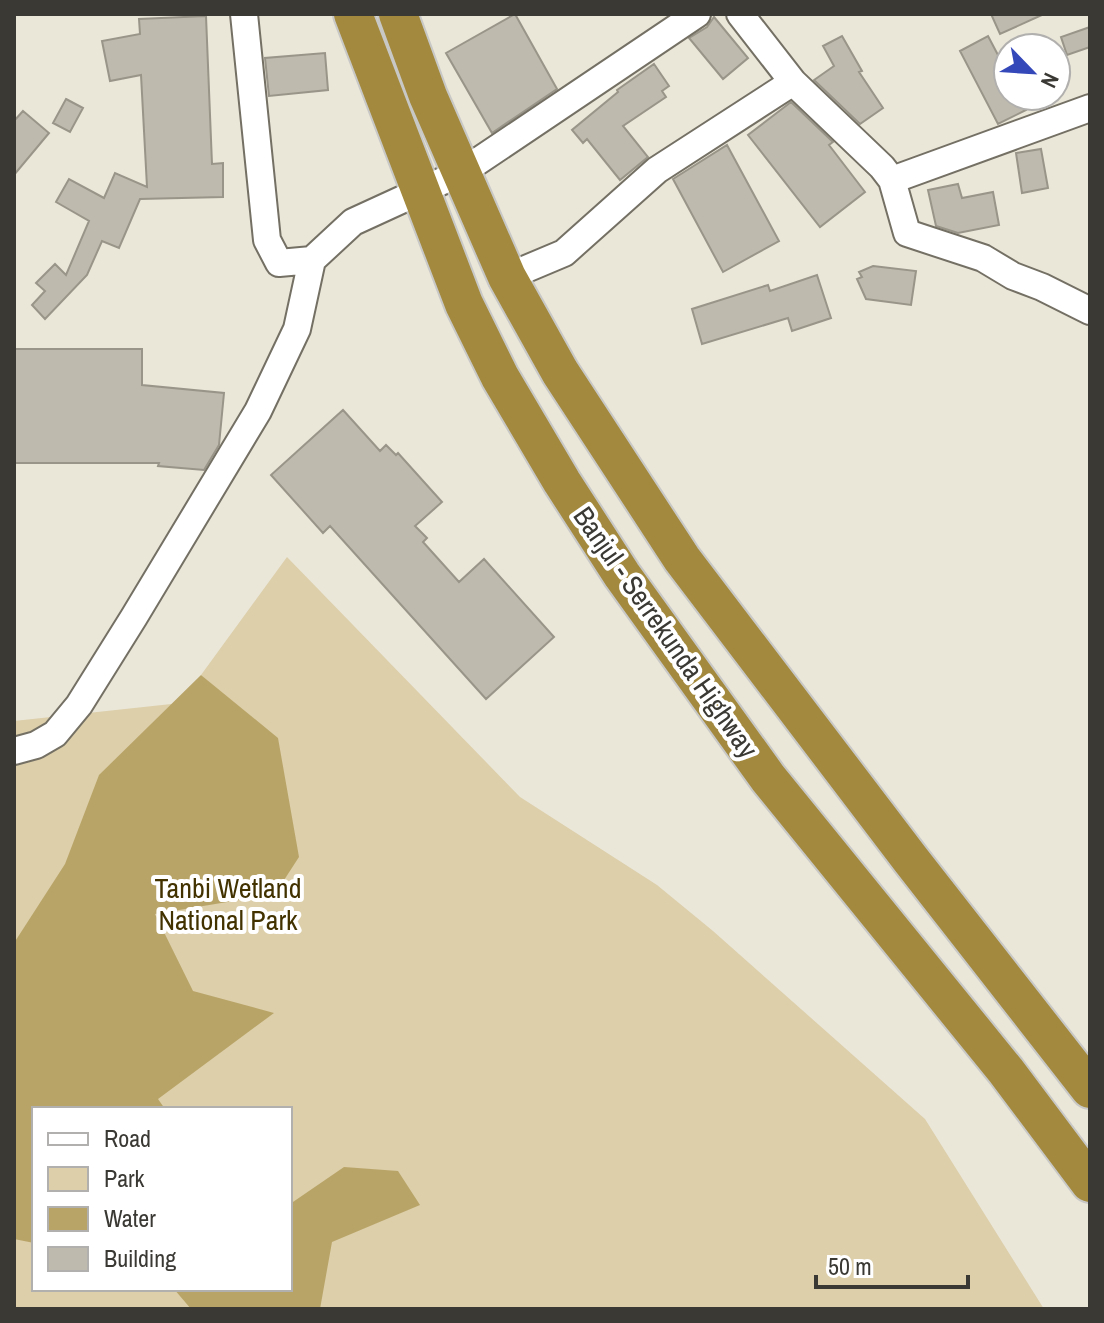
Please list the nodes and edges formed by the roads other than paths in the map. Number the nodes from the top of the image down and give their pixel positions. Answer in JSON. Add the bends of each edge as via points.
{"nodes":[{"id":1,"x":244,"y":14,"type":"edge"},
{"id":2,"x":353,"y":14,"type":"edge"},
{"id":3,"x":398,"y":14,"type":"edge"},
{"id":4,"x":697,"y":14,"type":"edge"},
{"id":5,"x":740,"y":14,"type":"edge"},
{"id":6,"x":793,"y":82,"type":"junction"},
{"id":7,"x":1090,"y":108,"type":"edge"},
{"id":8,"x":462,"y":172,"type":"junction"},
{"id":9,"x":892,"y":180,"type":"junction"},
{"id":10,"x":420,"y":191,"type":"junction"},
{"id":11,"x":312,"y":260,"type":"junction"},
{"id":12,"x":507,"y":277,"type":"junction"},
{"id":13,"x":1090,"y":311,"type":"edge"},
{"id":14,"x":14,"y":751,"type":"edge"},
{"id":15,"x":1090,"y":1089,"type":"edge"},
{"id":16,"x":1090,"y":1183,"type":"edge"}],
"edges":[{"from":1,"to":11,"type":"street","via":[[267,240],[279,263]]},
{"from":2,"to":10,"type":"highway","name":"Banjul - Serrekunda Highway"},
{"from":3,"to":8,"type":"highway","name":"Banjul - Serrekunda Highway"},
{"from":4,"to":8,"type":"street"},
{"from":5,"to":6,"type":"street"},
{"from":6,"to":9,"type":"street"},
{"from":6,"to":12,"type":"street","via":[[657,170],[564,253]]},
{"from":7,"to":9,"type":"street"},
{"from":8,"to":10,"type":"street"},
{"from":8,"to":12,"type":"highway","name":"Banjul - Serrekunda Highway"},
{"from":9,"to":13,"type":"street","via":[[907,233],[983,258]]},
{"from":10,"to":11,"type":"street","via":[[353,222]]},
{"from":10,"to":16,"type":"highway","name":"Banjul - Serrekunda Highway","via":[[464,304],[500,377],[622,575],[768,778]]},
{"from":11,"to":14,"type":"street","via":[[297,329],[278,370],[172,555],[79,705],[55,734]]},
{"from":12,"to":15,"type":"highway","name":"Banjul - Serrekunda Highway","via":[[560,372],[682,559]]}]}
